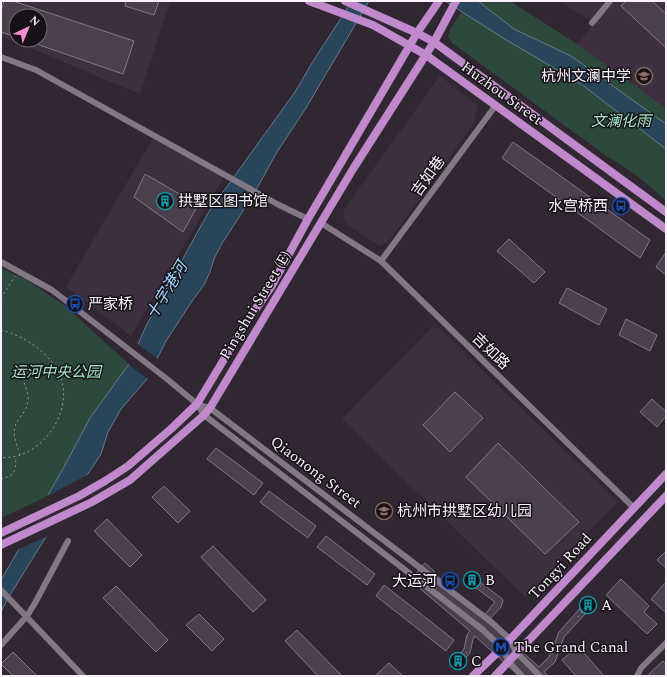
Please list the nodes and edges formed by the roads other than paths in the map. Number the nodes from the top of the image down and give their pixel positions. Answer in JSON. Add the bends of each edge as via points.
{"nodes":[{"id":1,"x":309,"y":1,"type":"edge"},
{"id":2,"x":345,"y":1,"type":"edge"},
{"id":3,"x":439,"y":1,"type":"edge"},
{"id":4,"x":610,"y":1,"type":"edge"},
{"id":5,"x":454,"y":3,"type":"edge"},
{"id":6,"x":592,"y":23,"type":"dead end"},
{"id":7,"x":417,"y":33,"type":"junction"},
{"id":8,"x":434,"y":42,"type":"junction"},
{"id":9,"x":411,"y":46,"type":"junction"},
{"id":10,"x":426,"y":54,"type":"junction"},
{"id":11,"x":1,"y":57,"type":"edge"},
{"id":12,"x":496,"y":105,"type":"junction"},
{"id":13,"x":666,"y":212,"type":"edge"},
{"id":14,"x":308,"y":219,"type":"junction"},
{"id":15,"x":321,"y":223,"type":"junction"},
{"id":16,"x":666,"y":229,"type":"edge"},
{"id":17,"x":381,"y":261,"type":"junction"},
{"id":18,"x":1,"y":262,"type":"edge"},
{"id":19,"x":197,"y":404,"type":"junction"},
{"id":20,"x":210,"y":408,"type":"junction"},
{"id":21,"x":204,"y":415,"type":"junction"},
{"id":22,"x":666,"y":474,"type":"edge"},
{"id":23,"x":666,"y":496,"type":"edge"},
{"id":24,"x":634,"y":508,"type":"junction"},
{"id":25,"x":1,"y":533,"type":"edge"},
{"id":26,"x":68,"y":541,"type":"dead end"},
{"id":27,"x":3,"y":544,"type":"edge"},
{"id":28,"x":1,"y":590,"type":"edge"},
{"id":29,"x":27,"y":616,"type":"junction"},
{"id":30,"x":510,"y":639,"type":"junction"},
{"id":31,"x":666,"y":643,"type":"edge"},
{"id":32,"x":1,"y":645,"type":"edge"},
{"id":33,"x":502,"y":648,"type":"junction"},
{"id":34,"x":516,"y":652,"type":"junction"},
{"id":35,"x":509,"y":662,"type":"junction"},
{"id":36,"x":83,"y":676,"type":"edge"},
{"id":37,"x":473,"y":676,"type":"edge"},
{"id":38,"x":495,"y":676,"type":"edge"},
{"id":39,"x":522,"y":676,"type":"edge"},
{"id":40,"x":540,"y":676,"type":"edge"},
{"id":41,"x":637,"y":676,"type":"edge"}],
"edges":[{"from":1,"to":9,"type":"main road","name":"Huzhou Street","via":[[373,25]]},
{"from":2,"to":7,"type":"main road","name":"Huzhou Street"},
{"from":3,"to":7,"type":"main road","name":"Pingshui Street (E)"},
{"from":4,"to":6,"type":"street"},
{"from":5,"to":8,"type":"main road","name":"Pingshui Street (E)"},
{"from":7,"to":8,"type":"main road","name":"Huzhou Street"},
{"from":7,"to":9,"type":"main road","name":"Pingshui Street (E)"},
{"from":8,"to":10,"type":"main road","name":"Pingshui Street (E)"},
{"from":8,"to":13,"type":"main road","name":"Huzhou Street"},
{"from":9,"to":10,"type":"main road","name":"Huzhou Street"},
{"from":9,"to":14,"type":"main road","name":"Pingshui Street (E)"},
{"from":10,"to":12,"type":"main road","name":"Huzhou Street"},
{"from":10,"to":15,"type":"main road","name":"Pingshui Street (E)"},
{"from":11,"to":14,"type":"street","via":[[36,70]]},
{"from":12,"to":16,"type":"main road","name":"Huzhou Street"},
{"from":12,"to":17,"type":"street","name":"吉如巷"},
{"from":14,"to":19,"type":"main road","name":"Pingshui Street (E)","via":[[271,287]]},
{"from":15,"to":17,"type":"street","name":"吉如路"},
{"from":15,"to":20,"type":"main road","name":"Pingshui Street (E)"},
{"from":17,"to":24,"type":"street","name":"吉如路"},
{"from":18,"to":19,"type":"street","name":"Qiaonong Street","via":[[52,290]]},
{"from":19,"to":20,"type":"street","name":"Qiaonong Street"},
{"from":19,"to":21,"type":"street","name":"Qiaonong Street"},
{"from":19,"to":25,"type":"main road","name":"Pingshui Street (E)","via":[[128,466],[79,496]]},
{"from":20,"to":21,"type":"main road","name":"Pingshui Street (E)"},
{"from":20,"to":30,"type":"street","name":"Qiaonong Street","via":[[490,620]]},
{"from":21,"to":27,"type":"main road","name":"Pingshui Street (E)","via":[[130,480],[68,514]]},
{"from":21,"to":33,"type":"street","name":"Qiaonong Street","via":[[477,625]]},
{"from":22,"to":24,"type":"main road","name":"Tongyi Road"},
{"from":23,"to":34,"type":"main road","name":"Tongyi Road"},
{"from":24,"to":30,"type":"main road","name":"Tongyi Road"},
{"from":26,"to":29,"type":"street"},
{"from":28,"to":29,"type":"street"},
{"from":29,"to":32,"type":"street"},
{"from":29,"to":36,"type":"street"},
{"from":30,"to":33,"type":"main road","name":"Tongyi Road"},
{"from":30,"to":34,"type":"street","name":"Qiaonong Street"},
{"from":31,"to":41,"type":"street","via":[[641,668]]},
{"from":33,"to":35,"type":"street","name":"Qiaonong Street"},
{"from":33,"to":37,"type":"main road","name":"Tongyi Road"},
{"from":34,"to":35,"type":"main road","name":"Tongyi Road"},
{"from":34,"to":40,"type":"street","name":"Qiaonong Street"},
{"from":35,"to":38,"type":"main road","name":"Tongyi Road"},
{"from":35,"to":39,"type":"street","name":"Qiaonong Street"}]}
